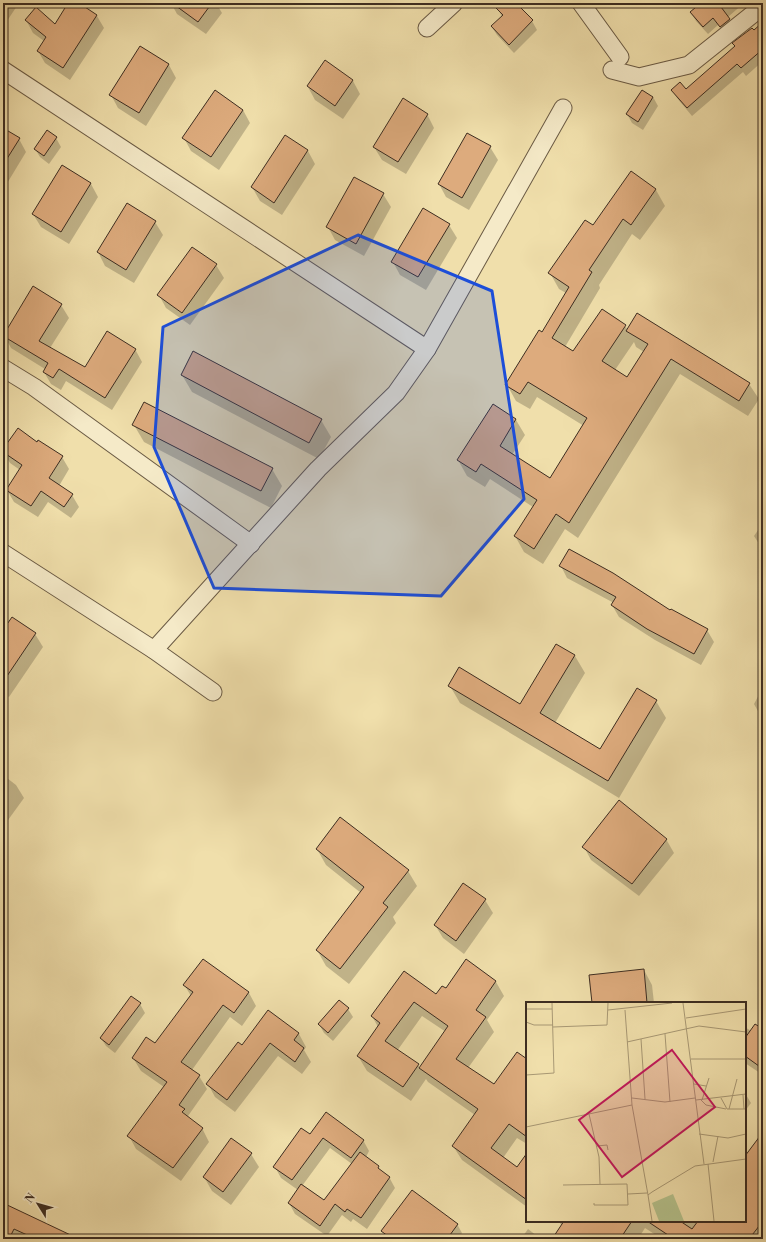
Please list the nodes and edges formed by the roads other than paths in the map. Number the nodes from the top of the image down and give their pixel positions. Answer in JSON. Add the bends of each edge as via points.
{"nodes":[{"id":1,"x":454,"y":3,"type":"edge"},
{"id":2,"x":582,"y":3,"type":"edge"},
{"id":3,"x":763,"y":6,"type":"edge"},
{"id":4,"x":427,"y":28,"type":"dead end"},
{"id":5,"x":3,"y":70,"type":"edge"},
{"id":6,"x":563,"y":108,"type":"dead end"},
{"id":7,"x":427,"y":349,"type":"junction"},
{"id":8,"x":3,"y":368,"type":"edge"},
{"id":9,"x":251,"y":544,"type":"junction"},
{"id":10,"x":3,"y":553,"type":"edge"},
{"id":11,"x":154,"y":650,"type":"junction"},
{"id":12,"x":213,"y":692,"type":"dead end"}],
"edges":[{"from":1,"to":4,"type":"street"},
{"from":2,"to":3,"type":"street","via":[[616,63],[639,78],[690,65]]},
{"from":5,"to":7,"type":"street"},
{"from":6,"to":7,"type":"street"},
{"from":7,"to":9,"type":"street","via":[[396,392],[318,469]]},
{"from":8,"to":9,"type":"street","via":[[34,387]]},
{"from":9,"to":11,"type":"street"},
{"from":10,"to":11,"type":"street"},
{"from":11,"to":12,"type":"street"}]}
